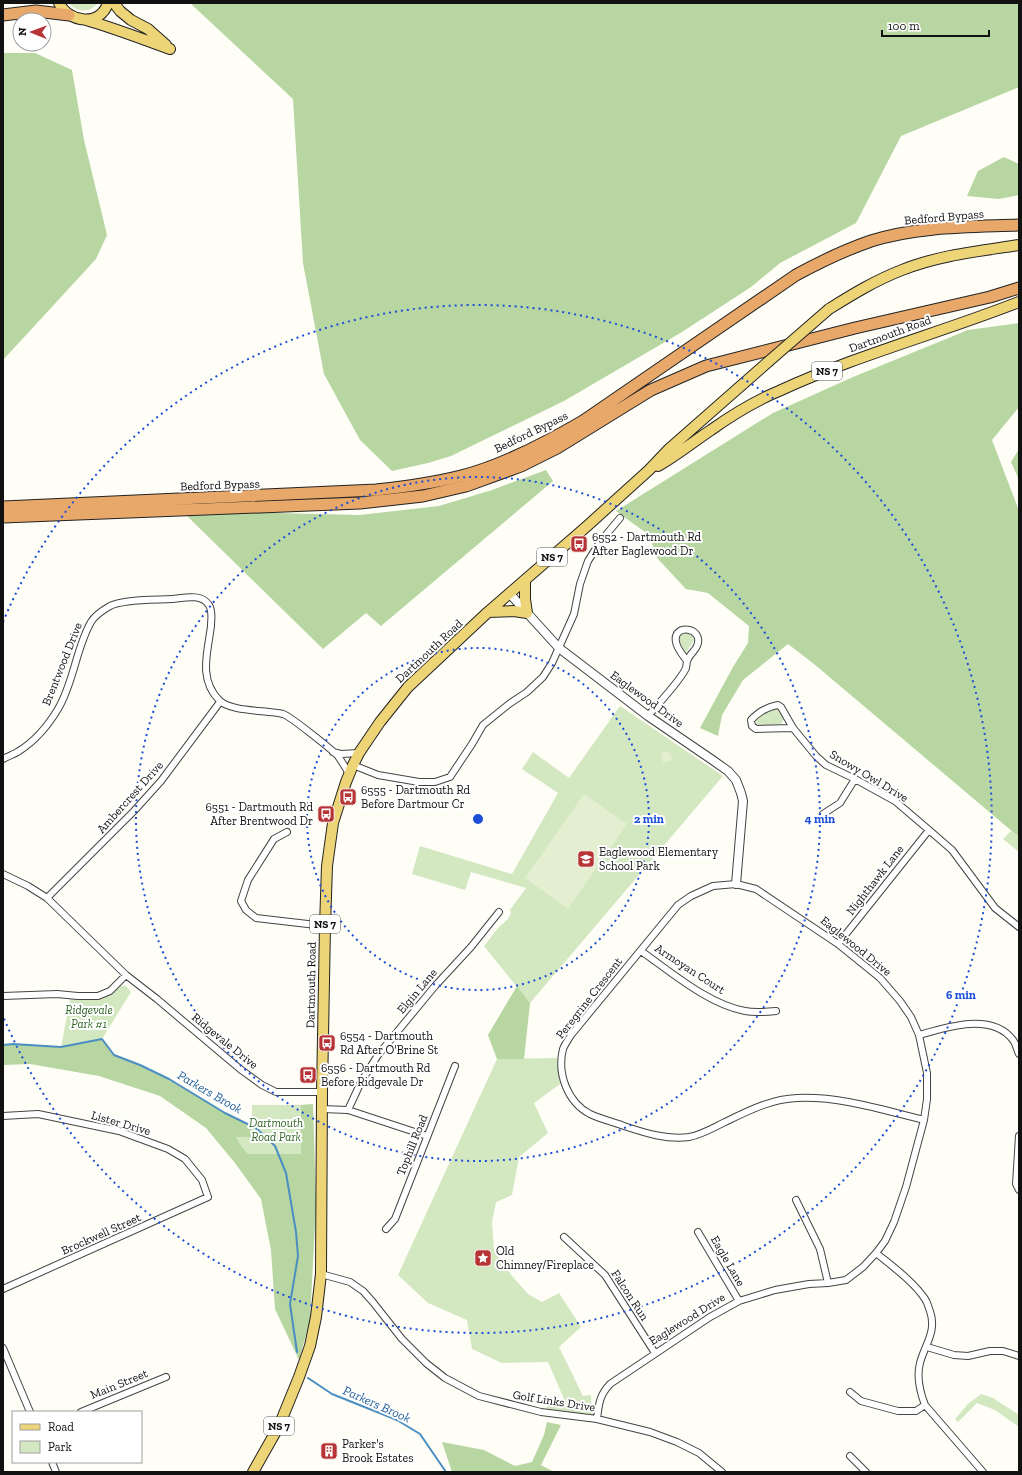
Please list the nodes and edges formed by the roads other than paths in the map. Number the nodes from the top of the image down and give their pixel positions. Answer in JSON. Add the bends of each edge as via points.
{"nodes":[{"id":1,"x":59,"y":3,"type":"edge"},
{"id":2,"x":108,"y":3,"type":"edge"},
{"id":3,"x":114,"y":3,"type":"edge"},
{"id":4,"x":3,"y":15,"type":"edge"},
{"id":5,"x":69,"y":16,"type":"junction"},
{"id":6,"x":86,"y":20,"type":"junction"},
{"id":7,"x":1019,"y":225,"type":"edge"},
{"id":8,"x":1019,"y":244,"type":"edge"},
{"id":9,"x":1019,"y":288,"type":"edge"},
{"id":10,"x":1019,"y":302,"type":"edge"},
{"id":11,"x":649,"y":470,"type":"junction"},
{"id":12,"x":3,"y":507,"type":"edge"},
{"id":13,"x":3,"y":518,"type":"edge"},
{"id":14,"x":620,"y":518,"type":"dead end"},
{"id":15,"x":525,"y":580,"type":"junction"},
{"id":16,"x":510,"y":594,"type":"junction"},
{"id":17,"x":488,"y":612,"type":"junction"},
{"id":18,"x":527,"y":613,"type":"junction"},
{"id":19,"x":559,"y":648,"type":"junction"},
{"id":20,"x":687,"y":661,"type":"junction"},
{"id":21,"x":220,"y":702,"type":"junction"},
{"id":22,"x":648,"y":716,"type":"junction"},
{"id":23,"x":793,"y":728,"type":"junction"},
{"id":24,"x":333,"y":752,"type":"junction"},
{"id":25,"x":359,"y":753,"type":"junction"},
{"id":26,"x":3,"y":759,"type":"edge"},
{"id":27,"x":351,"y":770,"type":"junction"},
{"id":28,"x":855,"y":779,"type":"junction"},
{"id":29,"x":823,"y":814,"type":"dead end"},
{"id":30,"x":929,"y":830,"type":"junction"},
{"id":31,"x":287,"y":832,"type":"dead end"},
{"id":32,"x":3,"y":874,"type":"edge"},
{"id":33,"x":736,"y":884,"type":"junction"},
{"id":34,"x":47,"y":898,"type":"junction"},
{"id":35,"x":499,"y":912,"type":"dead end"},
{"id":36,"x":325,"y":926,"type":"junction"},
{"id":37,"x":1019,"y":927,"type":"edge"},
{"id":38,"x":838,"y":944,"type":"junction"},
{"id":39,"x":641,"y":951,"type":"junction"},
{"id":40,"x":126,"y":975,"type":"junction"},
{"id":41,"x":3,"y":996,"type":"edge"},
{"id":42,"x":776,"y":1012,"type":"dead end"},
{"id":43,"x":919,"y":1034,"type":"junction"},
{"id":44,"x":1019,"y":1054,"type":"edge"},
{"id":45,"x":455,"y":1066,"type":"dead end"},
{"id":46,"x":322,"y":1092,"type":"junction"},
{"id":47,"x":322,"y":1109,"type":"junction"},
{"id":48,"x":348,"y":1110,"type":"junction"},
{"id":49,"x":3,"y":1116,"type":"edge"},
{"id":50,"x":924,"y":1120,"type":"junction"},
{"id":51,"x":427,"y":1136,"type":"junction"},
{"id":52,"x":1019,"y":1136,"type":"edge"},
{"id":53,"x":1019,"y":1190,"type":"edge"},
{"id":54,"x":208,"y":1197,"type":"joint"},
{"id":55,"x":796,"y":1200,"type":"dead end"},
{"id":56,"x":386,"y":1230,"type":"dead end"},
{"id":57,"x":698,"y":1232,"type":"dead end"},
{"id":58,"x":564,"y":1237,"type":"dead end"},
{"id":59,"x":876,"y":1253,"type":"junction"},
{"id":60,"x":321,"y":1274,"type":"junction"},
{"id":61,"x":828,"y":1283,"type":"junction"},
{"id":62,"x":3,"y":1289,"type":"edge"},
{"id":63,"x":739,"y":1301,"type":"junction"},
{"id":64,"x":927,"y":1347,"type":"junction"},
{"id":65,"x":3,"y":1348,"type":"edge"},
{"id":66,"x":655,"y":1353,"type":"junction"},
{"id":67,"x":1019,"y":1356,"type":"edge"},
{"id":68,"x":166,"y":1377,"type":"dead end"},
{"id":69,"x":850,"y":1392,"type":"dead end"},
{"id":70,"x":925,"y":1405,"type":"junction"},
{"id":71,"x":30,"y":1411,"type":"edge"},
{"id":72,"x":83,"y":1411,"type":"edge"},
{"id":73,"x":597,"y":1419,"type":"junction"},
{"id":74,"x":850,"y":1456,"type":"dead end"},
{"id":75,"x":253,"y":1472,"type":"edge"},
{"id":76,"x":722,"y":1472,"type":"edge"},
{"id":77,"x":866,"y":1472,"type":"edge"},
{"id":78,"x":983,"y":1472,"type":"edge"}],
"edges":[{"from":1,"to":5,"type":"main road"},
{"from":2,"to":6,"type":"main road","via":[[102,13]]},
{"from":3,"to":6,"type":"main road","via":[[131,20],[148,29],[170,48]]},
{"from":4,"to":5,"type":"highway","via":[[36,11]]},
{"from":5,"to":6,"type":"main road"},
{"from":7,"to":12,"type":"highway","name":"Bedford Bypass","via":[[930,229],[871,241],[829,258],[796,276],[583,421],[529,450],[462,476],[409,487],[347,492]]},
{"from":8,"to":11,"type":"main road","name":"Dartmouth Road","number":"NS 7","bridge":true,"via":[[934,260],[865,286],[830,309]]},
{"from":9,"to":13,"type":"highway","name":"Bedford Bypass","via":[[706,366],[650,390],[536,459],[493,477],[423,496],[360,502]]},
{"from":10,"to":11,"type":"main road","name":"Dartmouth Road","number":"NS 7","via":[[780,390],[742,410],[674,457]]},
{"from":11,"to":15,"type":"main road","name":"Dartmouth Road","number":"NS 7"},
{"from":14,"to":19,"type":"street","via":[[588,561],[574,614]]},
{"from":15,"to":16,"type":"main road","name":"Dartmouth Road","number":"NS 7"},
{"from":15,"to":18,"type":"main road"},
{"from":16,"to":17,"type":"main road","name":"Dartmouth Road","number":"NS 7"},
{"from":16,"to":18,"type":"street","name":"Eaglewood Drive"},
{"from":17,"to":18,"type":"main road"},
{"from":17,"to":25,"type":"main road","name":"Dartmouth Road","number":"NS 7","via":[[408,686]]},
{"from":18,"to":19,"type":"street","name":"Eaglewood Drive"},
{"from":19,"to":22,"type":"street","name":"Eaglewood Drive"},
{"from":19,"to":27,"type":"street","via":[[543,676],[527,692],[483,725],[450,777],[435,782],[419,782]]},
{"from":20,"to":20,"type":"street","via":[[698,640],[696,634],[687,629],[676,634],[675,640]]},
{"from":20,"to":22,"type":"street","via":[[686,668]]},
{"from":21,"to":24,"type":"street","via":[[239,709],[285,715]]},
{"from":21,"to":26,"type":"street","name":"Brentwood Drive","via":[[212,692],[206,677],[212,613],[208,604],[196,597],[111,605],[92,621],[55,713],[25,746]]},
{"from":21,"to":34,"type":"street","name":"Ambercrest Drive","via":[[161,781]]},
{"from":22,"to":33,"type":"street","name":"Eaglewood Drive","via":[[728,771],[736,780],[743,801]]},
{"from":23,"to":23,"type":"street","name":"Snowy Owl Drive","via":[[778,705],[768,707],[751,720],[752,726],[756,729]]},
{"from":23,"to":28,"type":"street","name":"Snowy Owl Drive","via":[[826,765]]},
{"from":24,"to":25,"type":"street"},
{"from":24,"to":27,"type":"street"},
{"from":25,"to":27,"type":"main road","name":"Dartmouth Road","number":"NS 7"},
{"from":27,"to":36,"type":"main road","name":"Dartmouth Road","number":"NS 7","via":[[333,823],[327,866]]},
{"from":28,"to":29,"type":"street","via":[[840,803]]},
{"from":28,"to":30,"type":"street","name":"Snowy Owl Drive","via":[[895,802]]},
{"from":30,"to":37,"type":"street","name":"Snowy Owl Drive","via":[[952,850],[996,908]]},
{"from":30,"to":38,"type":"street","name":"Nighthawk Lane"},
{"from":31,"to":36,"type":"street","via":[[274,840],[248,880],[241,901],[246,910],[256,918]]},
{"from":32,"to":34,"type":"street","name":"Ridgevale Drive"},
{"from":33,"to":38,"type":"street","name":"Eaglewood Drive","via":[[756,889]]},
{"from":33,"to":39,"type":"street","name":"Peregrine Crescent","via":[[713,886],[678,905]]},
{"from":34,"to":40,"type":"street","name":"Ridgevale Drive"},
{"from":35,"to":48,"type":"street","name":"Elgin Lane","via":[[378,1055]]},
{"from":36,"to":46,"type":"main road","name":"Dartmouth Road","number":"NS 7"},
{"from":38,"to":43,"type":"street","name":"Eaglewood Drive","via":[[880,978],[900,1001]]},
{"from":39,"to":42,"type":"street","name":"Armoyan Court","via":[[713,999],[745,1011]]},
{"from":39,"to":50,"type":"street","name":"Peregrine Crescent","via":[[570,1036],[564,1048],[563,1079],[566,1088],[575,1102],[590,1113],[651,1135],[672,1137],[690,1137],[768,1103],[794,1098],[815,1097],[847,1102]]},
{"from":40,"to":41,"type":"street","via":[[110,991],[98,996]]},
{"from":40,"to":46,"type":"street","name":"Ridgevale Drive","via":[[262,1085],[276,1092]]},
{"from":43,"to":44,"type":"street","via":[[955,1025],[982,1024],[1004,1032],[1013,1040]]},
{"from":43,"to":50,"type":"street","name":"Eaglewood Drive","via":[[927,1074]]},
{"from":45,"to":51,"type":"street","name":"Tophill Road"},
{"from":46,"to":47,"type":"main road","name":"Dartmouth Road","number":"NS 7"},
{"from":47,"to":48,"type":"street"},
{"from":47,"to":60,"type":"main road","name":"Dartmouth Road","number":"NS 7"},
{"from":48,"to":51,"type":"street"},
{"from":49,"to":54,"type":"street","name":"Lister Drive","via":[[38,1114],[119,1131],[168,1149],[185,1159],[202,1180]]},
{"from":50,"to":59,"type":"street","name":"Eaglewood Drive","via":[[894,1222]]},
{"from":51,"to":56,"type":"street","name":"Tophill Road","via":[[395,1219]]},
{"from":52,"to":53,"type":"street","via":[[1016,1184]]},
{"from":54,"to":62,"type":"street","name":"Brockwell Street"},
{"from":55,"to":61,"type":"street","via":[[820,1249]]},
{"from":57,"to":63,"type":"street","name":"Eagle Lane"},
{"from":58,"to":66,"type":"street","name":"Falcon Run","via":[[605,1275]]},
{"from":59,"to":61,"type":"street","name":"Eaglewood Drive","via":[[863,1268],[846,1280]]},
{"from":59,"to":64,"type":"street","via":[[905,1277],[926,1300],[932,1319],[932,1332]]},
{"from":60,"to":73,"type":"street","name":"Golf Links Drive","via":[[350,1282],[362,1291],[426,1363],[445,1378],[479,1396],[541,1412]]},
{"from":60,"to":75,"type":"main road","name":"Dartmouth Road","number":"NS 7","via":[[316,1317],[308,1352],[279,1426]]},
{"from":61,"to":63,"type":"street","name":"Eaglewood Drive","via":[[776,1290]]},
{"from":63,"to":66,"type":"street","name":"Eaglewood Drive"},
{"from":64,"to":67,"type":"street","via":[[954,1355],[968,1356],[1003,1351]]},
{"from":64,"to":70,"type":"street","via":[[918,1378]]},
{"from":65,"to":71,"type":"street"},
{"from":66,"to":73,"type":"street","name":"Eaglewood Drive","via":[[610,1384],[603,1392]]},
{"from":68,"to":72,"type":"street","name":"Main Street"},
{"from":69,"to":70,"type":"street","via":[[861,1401],[898,1411],[916,1411]]},
{"from":70,"to":78,"type":"street"},
{"from":73,"to":76,"type":"street","name":"Golf Links Drive","via":[[677,1442],[699,1453]]},
{"from":74,"to":77,"type":"street"}]}
